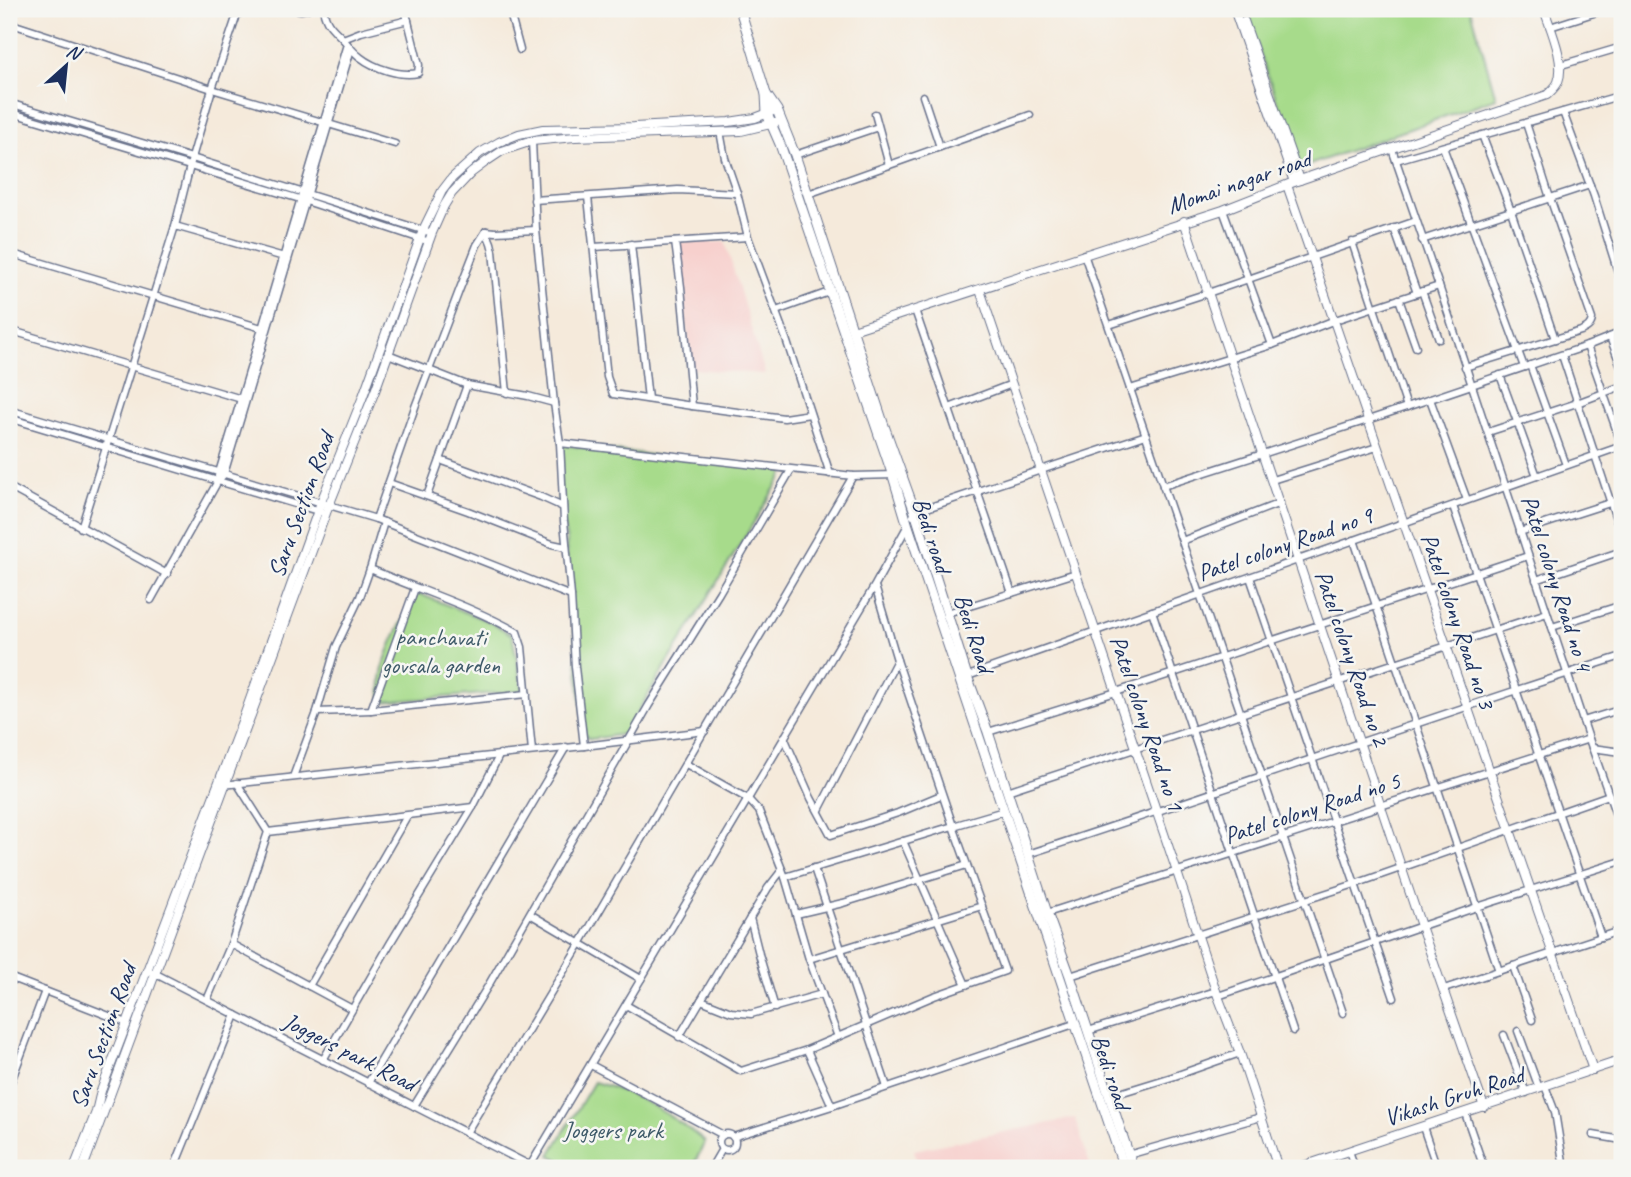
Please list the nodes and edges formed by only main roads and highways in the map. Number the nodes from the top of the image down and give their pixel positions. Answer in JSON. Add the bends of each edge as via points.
{"nodes":[{"id":1,"x":740,"y":9,"type":"edge"},
{"id":2,"x":766,"y":94,"type":"junction"},
{"id":3,"x":897,"y":475,"type":"junction"},
{"id":4,"x":964,"y":677,"type":"junction"},
{"id":5,"x":1124,"y":1168,"type":"edge"},
{"id":6,"x":1133,"y":1168,"type":"edge"}],
"edges":[{"from":1,"to":2,"type":"main road"},
{"from":2,"to":3,"type":"main road","name":"Bedi Road","via":[[795,155]]},
{"from":2,"to":3,"type":"main road","name":"Bedi road","via":[[767,114]]},
{"from":3,"to":4,"type":"main road","name":"Bedi road","via":[[908,526]]},
{"from":3,"to":4,"type":"main road","name":"Bedi Road","via":[[915,512]]},
{"from":4,"to":5,"type":"main road","name":"Bedi road"},
{"from":4,"to":6,"type":"main road","name":"Bedi Road","via":[[988,732]]}]}
